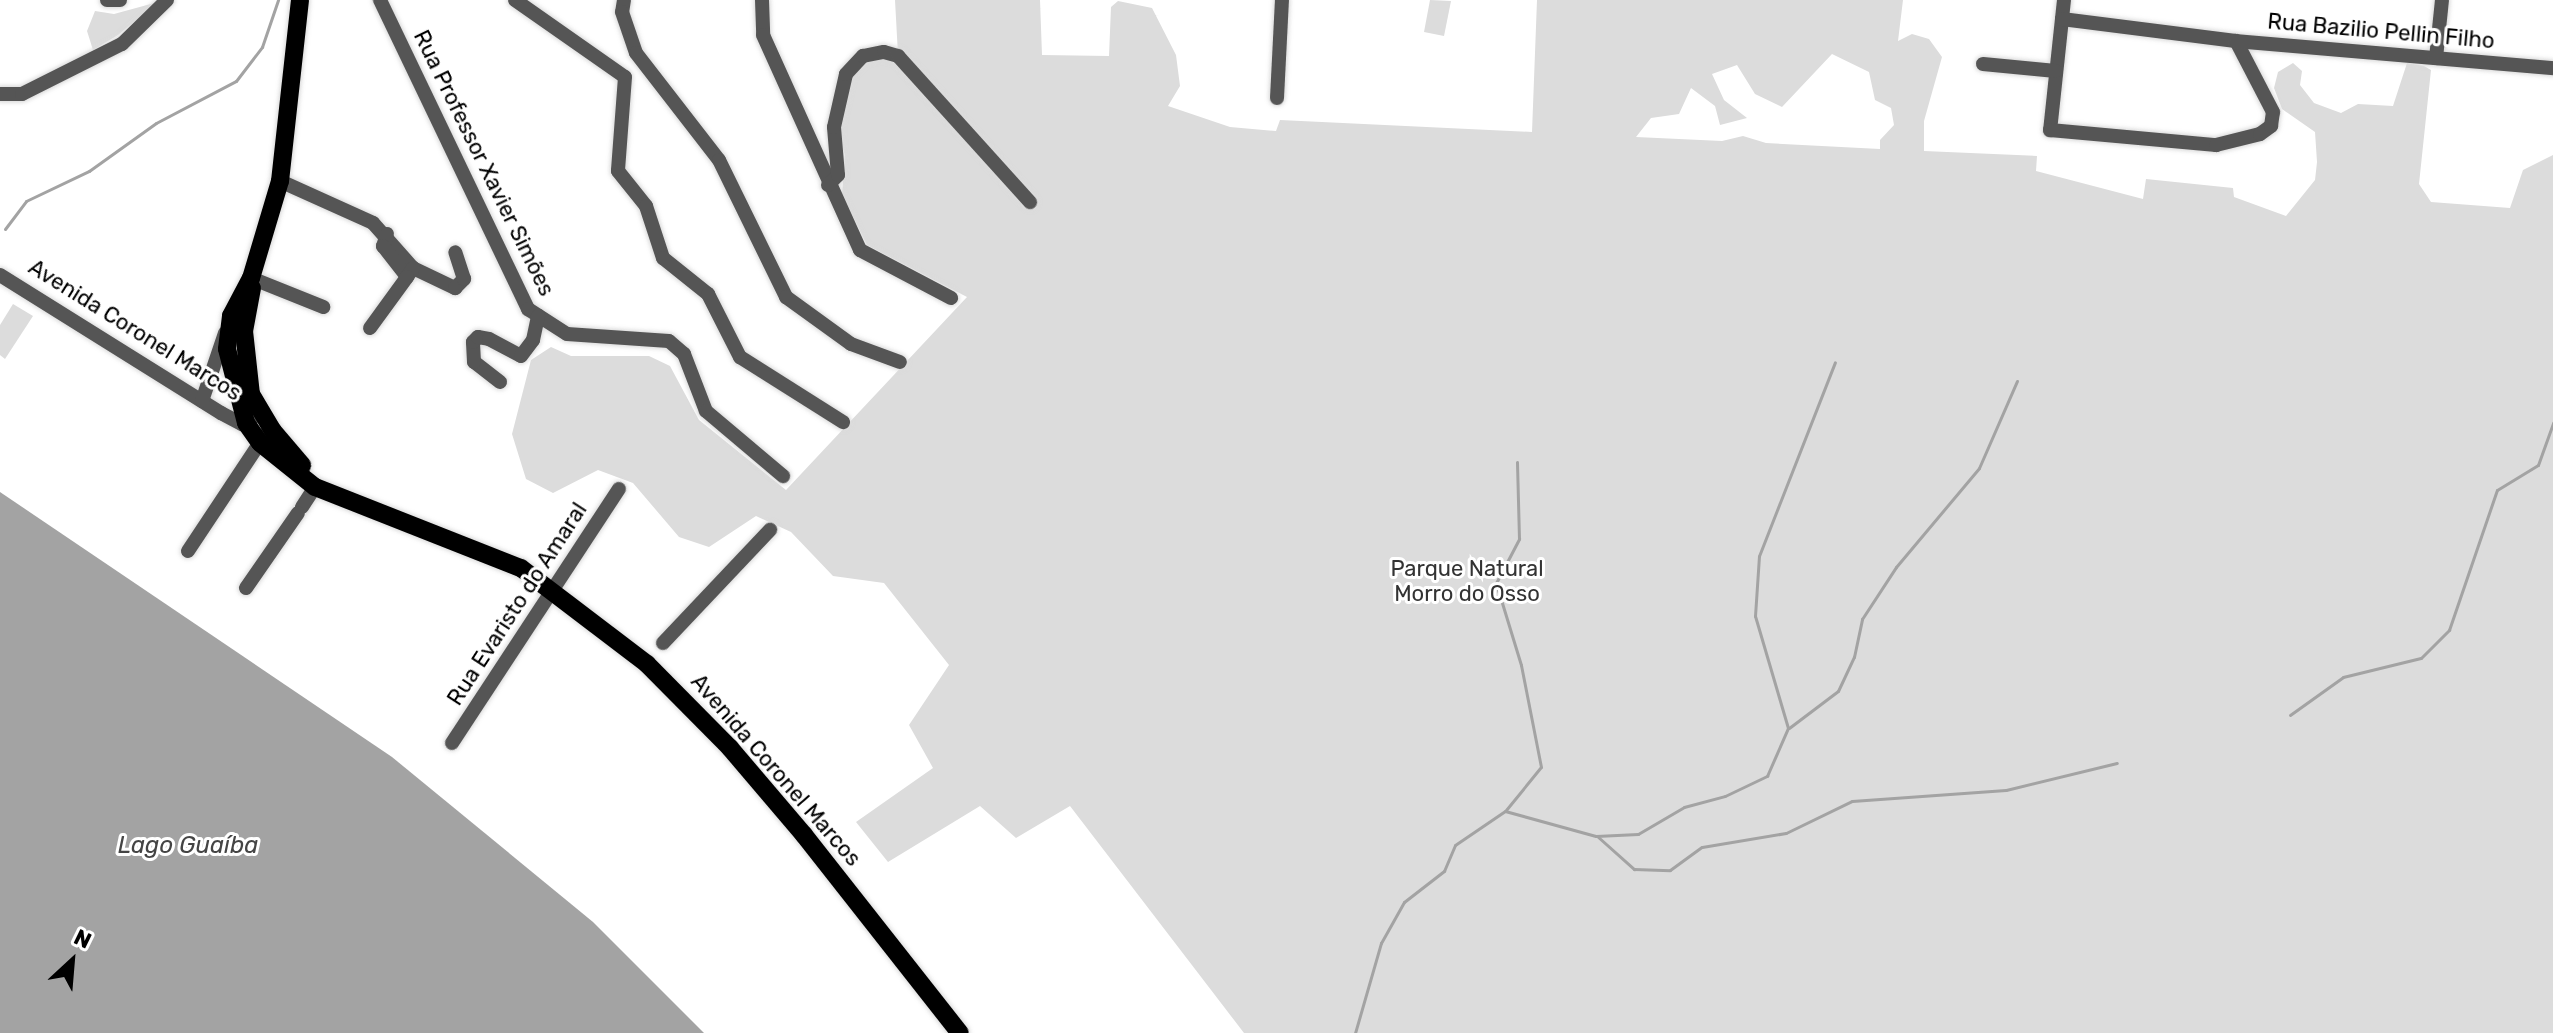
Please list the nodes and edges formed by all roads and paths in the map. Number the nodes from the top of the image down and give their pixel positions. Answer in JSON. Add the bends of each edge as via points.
{"nodes":[{"id":1,"x":107,"y":0,"type":"edge"},
{"id":2,"x":120,"y":0,"type":"edge"},
{"id":3,"x":167,"y":0,"type":"edge"},
{"id":4,"x":300,"y":0,"type":"edge"},
{"id":5,"x":380,"y":0,"type":"edge"},
{"id":6,"x":515,"y":0,"type":"edge"},
{"id":7,"x":624,"y":0,"type":"edge"},
{"id":8,"x":762,"y":0,"type":"edge"},
{"id":9,"x":1282,"y":0,"type":"edge"},
{"id":10,"x":2064,"y":0,"type":"edge"},
{"id":11,"x":2442,"y":0,"type":"edge"},
{"id":12,"x":2062,"y":19,"type":"junction"},
{"id":13,"x":2236,"y":41,"type":"junction"},
{"id":14,"x":2436,"y":58,"type":"junction"},
{"id":15,"x":1983,"y":64,"type":"dead end"},
{"id":16,"x":643,"y":66,"type":"junction"},
{"id":17,"x":2553,"y":68,"type":"edge"},
{"id":18,"x":2056,"y":71,"type":"junction"},
{"id":19,"x":625,"y":77,"type":"junction"},
{"id":20,"x":0,"y":94,"type":"edge"},
{"id":21,"x":1277,"y":98,"type":"dead end"},
{"id":22,"x":280,"y":181,"type":"junction"},
{"id":23,"x":828,"y":185,"type":"junction"},
{"id":24,"x":1030,"y":202,"type":"dead end"},
{"id":25,"x":455,"y":252,"type":"dead end"},
{"id":26,"x":410,"y":273,"type":"junction"},
{"id":27,"x":0,"y":275,"type":"edge"},
{"id":28,"x":251,"y":278,"type":"junction"},
{"id":29,"x":951,"y":298,"type":"dead end"},
{"id":30,"x":323,"y":307,"type":"dead end"},
{"id":31,"x":538,"y":316,"type":"junction"},
{"id":32,"x":370,"y":328,"type":"dead end"},
{"id":33,"x":900,"y":362,"type":"dead end"},
{"id":34,"x":221,"y":365,"type":"junction"},
{"id":35,"x":500,"y":382,"type":"dead end"},
{"id":36,"x":251,"y":394,"type":"junction"},
{"id":37,"x":202,"y":401,"type":"junction"},
{"id":38,"x":843,"y":422,"type":"dead end"},
{"id":39,"x":259,"y":427,"type":"junction"},
{"id":40,"x":783,"y":476,"type":"dead end"},
{"id":41,"x":315,"y":487,"type":"junction"},
{"id":42,"x":619,"y":489,"type":"dead end"},
{"id":43,"x":346,"y":499,"type":"junction"},
{"id":44,"x":770,"y":530,"type":"dead end"},
{"id":45,"x":188,"y":551,"type":"dead end"},
{"id":46,"x":246,"y":588,"type":"dead end"},
{"id":47,"x":553,"y":589,"type":"junction"},
{"id":48,"x":656,"y":652,"type":"junction"},
{"id":49,"x":452,"y":743,"type":"dead end"},
{"id":50,"x":960,"y":1033,"type":"edge"}],
"edges":[{"from":1,"to":2,"type":"street"},
{"from":3,"to":20,"type":"street","via":[[122,44],[22,94]]},
{"from":4,"to":22,"type":"main road"},
{"from":5,"to":31,"type":"street","name":"Rua Professor Xavier Simões","via":[[527,308]]},
{"from":6,"to":19,"type":"street"},
{"from":7,"to":16,"type":"street","via":[[630,38]]},
{"from":8,"to":23,"type":"street","via":[[763,35]]},
{"from":9,"to":21,"type":"street"},
{"from":10,"to":12,"type":"street"},
{"from":11,"to":14,"type":"street"},
{"from":12,"to":13,"type":"street","name":"Rua Bazilio Pellin Filho"},
{"from":12,"to":18,"type":"street"},
{"from":13,"to":14,"type":"street","name":"Rua Bazilio Pellin Filho"},
{"from":13,"to":18,"type":"street","via":[[2273,112],[2271,126],[2216,145],[2050,130]]},
{"from":14,"to":17,"type":"street","name":"Rua Bazilio Pellin Filho"},
{"from":15,"to":18,"type":"street"},
{"from":16,"to":19,"type":"street"},
{"from":16,"to":33,"type":"street","via":[[719,160],[786,297],[851,344]]},
{"from":19,"to":38,"type":"street","via":[[618,171],[646,206],[663,258],[709,295],[740,357]]},
{"from":22,"to":26,"type":"street","via":[[373,223],[387,234]]},
{"from":22,"to":28,"type":"main road"},
{"from":23,"to":24,"type":"street","via":[[838,175],[834,127],[846,74],[873,52],[898,56]]},
{"from":23,"to":29,"type":"street","via":[[860,250]]},
{"from":25,"to":26,"type":"street","via":[[464,279],[455,288]]},
{"from":26,"to":32,"type":"street"},
{"from":27,"to":37,"type":"street","name":"Avenida Coronel Marcos"},
{"from":28,"to":30,"type":"street"},
{"from":28,"to":34,"type":"main road","via":[[231,316]]},
{"from":28,"to":36,"type":"main road","name":"Avenida Coronel Marcos","via":[[244,331]]},
{"from":31,"to":35,"type":"street","via":[[533,340],[521,356],[489,339],[473,342],[474,362]]},
{"from":31,"to":40,"type":"street","name":"Rua Professor Xavier Simões","via":[[567,334],[669,341],[684,354],[705,410]]},
{"from":34,"to":36,"type":"main road","via":[[241,374]]},
{"from":34,"to":37,"type":"street"},
{"from":34,"to":39,"type":"main road"},
{"from":36,"to":39,"type":"main road","name":"Avenida Coronel Marcos"},
{"from":37,"to":39,"type":"street","name":"Avenida Coronel Marcos"},
{"from":39,"to":41,"type":"main road","name":"Avenida Coronel Marcos"},
{"from":39,"to":43,"type":"main road","name":"Avenida Coronel Marcos"},
{"from":39,"to":45,"type":"street"},
{"from":41,"to":43,"type":"main road","name":"Avenida Coronel Marcos"},
{"from":41,"to":46,"type":"street"},
{"from":42,"to":47,"type":"street","name":"Rua Evaristo do Amaral"},
{"from":43,"to":47,"type":"main road","name":"Avenida Coronel Marcos","via":[[491,553]]},
{"from":44,"to":48,"type":"street"},
{"from":47,"to":48,"type":"main road","name":"Avenida Coronel Marcos"},
{"from":47,"to":49,"type":"street","name":"Rua Evaristo do Amaral"},
{"from":48,"to":50,"type":"main road","name":"Avenida Coronel Marcos"}]}
